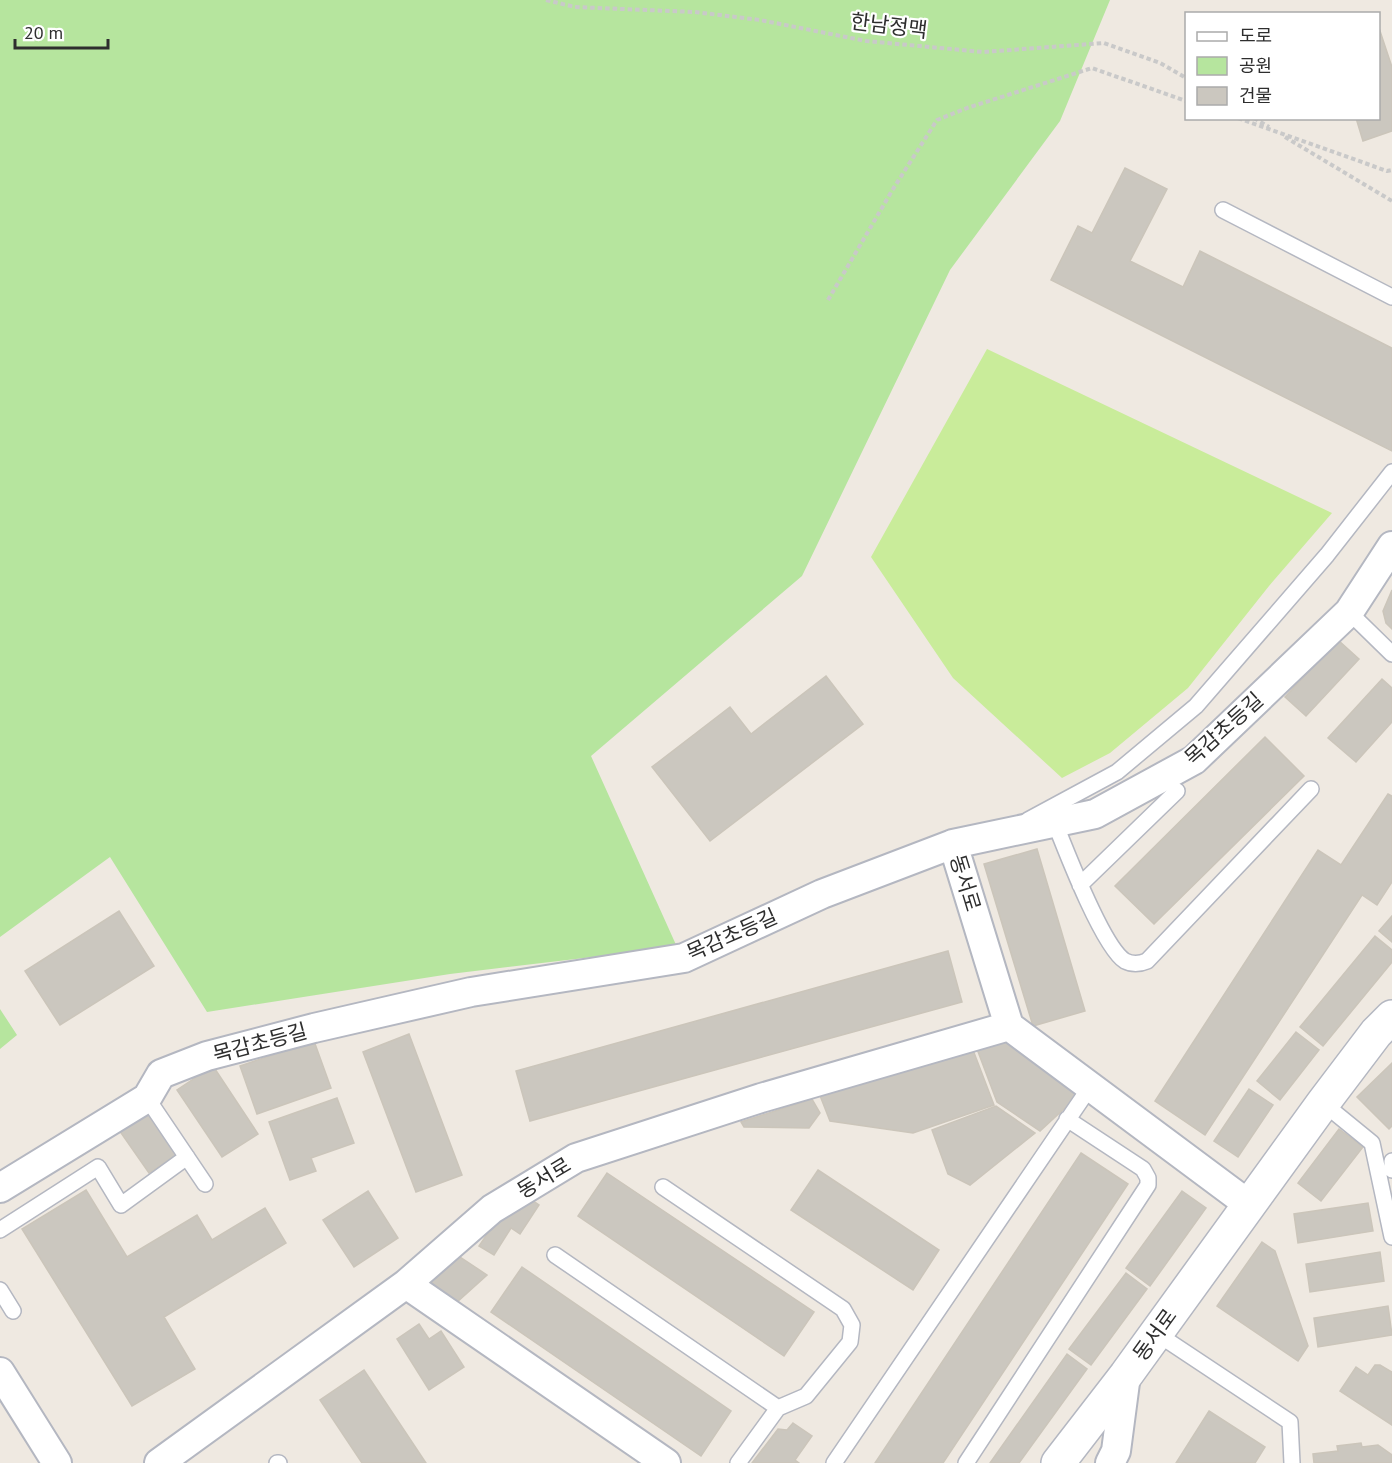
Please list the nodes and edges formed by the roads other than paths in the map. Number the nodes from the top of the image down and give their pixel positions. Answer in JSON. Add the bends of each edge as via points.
{"nodes":[{"id":1,"x":1223,"y":210,"type":"dead end"},
{"id":2,"x":1392,"y":297,"type":"edge"},
{"id":3,"x":1392,"y":472,"type":"edge"},
{"id":4,"x":1392,"y":546,"type":"edge"},
{"id":5,"x":1349,"y":612,"type":"junction"},
{"id":6,"x":1392,"y":654,"type":"edge"},
{"id":7,"x":1311,"y":789,"type":"dead end"},
{"id":8,"x":1177,"y":791,"type":"dead end"},
{"id":9,"x":1055,"y":823,"type":"junction"},
{"id":10,"x":1004,"y":834,"type":"junction"},
{"id":11,"x":953,"y":844,"type":"junction"},
{"id":12,"x":1080,"y":885,"type":"junction"},
{"id":13,"x":1392,"y":1017,"type":"edge"},
{"id":14,"x":1009,"y":1026,"type":"junction"},
{"id":15,"x":1090,"y":1087,"type":"junction"},
{"id":16,"x":147,"y":1098,"type":"junction"},
{"id":17,"x":1323,"y":1103,"type":"junction"},
{"id":18,"x":1067,"y":1119,"type":"junction"},
{"id":19,"x":187,"y":1157,"type":"junction"},
{"id":20,"x":1392,"y":1161,"type":"edge"},
{"id":21,"x":1392,"y":1170,"type":"edge"},
{"id":22,"x":205,"y":1184,"type":"dead end"},
{"id":23,"x":663,"y":1187,"type":"dead end"},
{"id":24,"x":0,"y":1188,"type":"edge"},
{"id":25,"x":1248,"y":1204,"type":"junction"},
{"id":26,"x":0,"y":1230,"type":"edge"},
{"id":27,"x":1392,"y":1237,"type":"edge"},
{"id":28,"x":555,"y":1254,"type":"dead end"},
{"id":29,"x":406,"y":1284,"type":"junction"},
{"id":30,"x":0,"y":1290,"type":"edge"},
{"id":31,"x":13,"y":1311,"type":"dead end"},
{"id":32,"x":1156,"y":1333,"type":"junction"},
{"id":33,"x":0,"y":1372,"type":"edge"},
{"id":34,"x":1126,"y":1375,"type":"junction"},
{"id":35,"x":778,"y":1408,"type":"junction"},
{"id":36,"x":57,"y":1463,"type":"edge"},
{"id":37,"x":159,"y":1463,"type":"edge"},
{"id":38,"x":666,"y":1463,"type":"edge"},
{"id":39,"x":738,"y":1463,"type":"edge"},
{"id":40,"x":834,"y":1463,"type":"edge"},
{"id":41,"x":966,"y":1463,"type":"edge"},
{"id":42,"x":1058,"y":1463,"type":"edge"},
{"id":43,"x":1110,"y":1463,"type":"edge"},
{"id":44,"x":1292,"y":1463,"type":"edge"}],
"edges":[{"from":1,"to":2,"type":"lane"},
{"from":3,"to":10,"type":"lane","via":[[1327,555],[1196,706],[1117,772]]},
{"from":4,"to":5,"type":"street","name":"목감초등길"},
{"from":5,"to":6,"type":"lane"},
{"from":5,"to":9,"type":"street","name":"목감초등길","via":[[1194,760],[1095,814]]},
{"from":7,"to":12,"type":"lane","via":[[1148,961],[1126,961],[1114,951]]},
{"from":8,"to":12,"type":"lane"},
{"from":9,"to":10,"type":"street","name":"목감초등길"},
{"from":9,"to":12,"type":"lane"},
{"from":10,"to":11,"type":"street","name":"목감초등길"},
{"from":11,"to":14,"type":"street","name":"동서로"},
{"from":11,"to":16,"type":"street","name":"목감초등길","via":[[822,894],[684,958],[471,992],[314,1028],[207,1056],[161,1074]]},
{"from":13,"to":17,"type":"street","name":"동서로"},
{"from":14,"to":15,"type":"street"},
{"from":14,"to":29,"type":"street","name":"동서로","via":[[761,1098],[576,1158],[492,1209]]},
{"from":15,"to":18,"type":"lane"},
{"from":15,"to":25,"type":"street"},
{"from":16,"to":19,"type":"lane"},
{"from":16,"to":24,"type":"street","name":"목감초등길"},
{"from":17,"to":25,"type":"street","name":"동서로"},
{"from":17,"to":27,"type":"lane","via":[[1372,1143]]},
{"from":18,"to":40,"type":"lane"},
{"from":18,"to":41,"type":"lane","via":[[1143,1169],[1148,1185]]},
{"from":19,"to":22,"type":"lane"},
{"from":19,"to":26,"type":"lane","via":[[121,1205],[98,1167]]},
{"from":20,"to":21,"type":"lane"},
{"from":23,"to":35,"type":"lane","via":[[843,1309],[852,1325],[850,1342],[806,1396]]},
{"from":25,"to":32,"type":"street","name":"동서로"},
{"from":28,"to":35,"type":"lane"},
{"from":29,"to":37,"type":"street"},
{"from":29,"to":38,"type":"street"},
{"from":30,"to":31,"type":"lane"},
{"from":32,"to":34,"type":"street","name":"동서로"},
{"from":32,"to":44,"type":"lane","via":[[1290,1422]]},
{"from":33,"to":36,"type":"street"},
{"from":34,"to":42,"type":"street","name":"동서로"},
{"from":34,"to":43,"type":"street","via":[[1116,1451]]},
{"from":35,"to":39,"type":"lane"}]}
